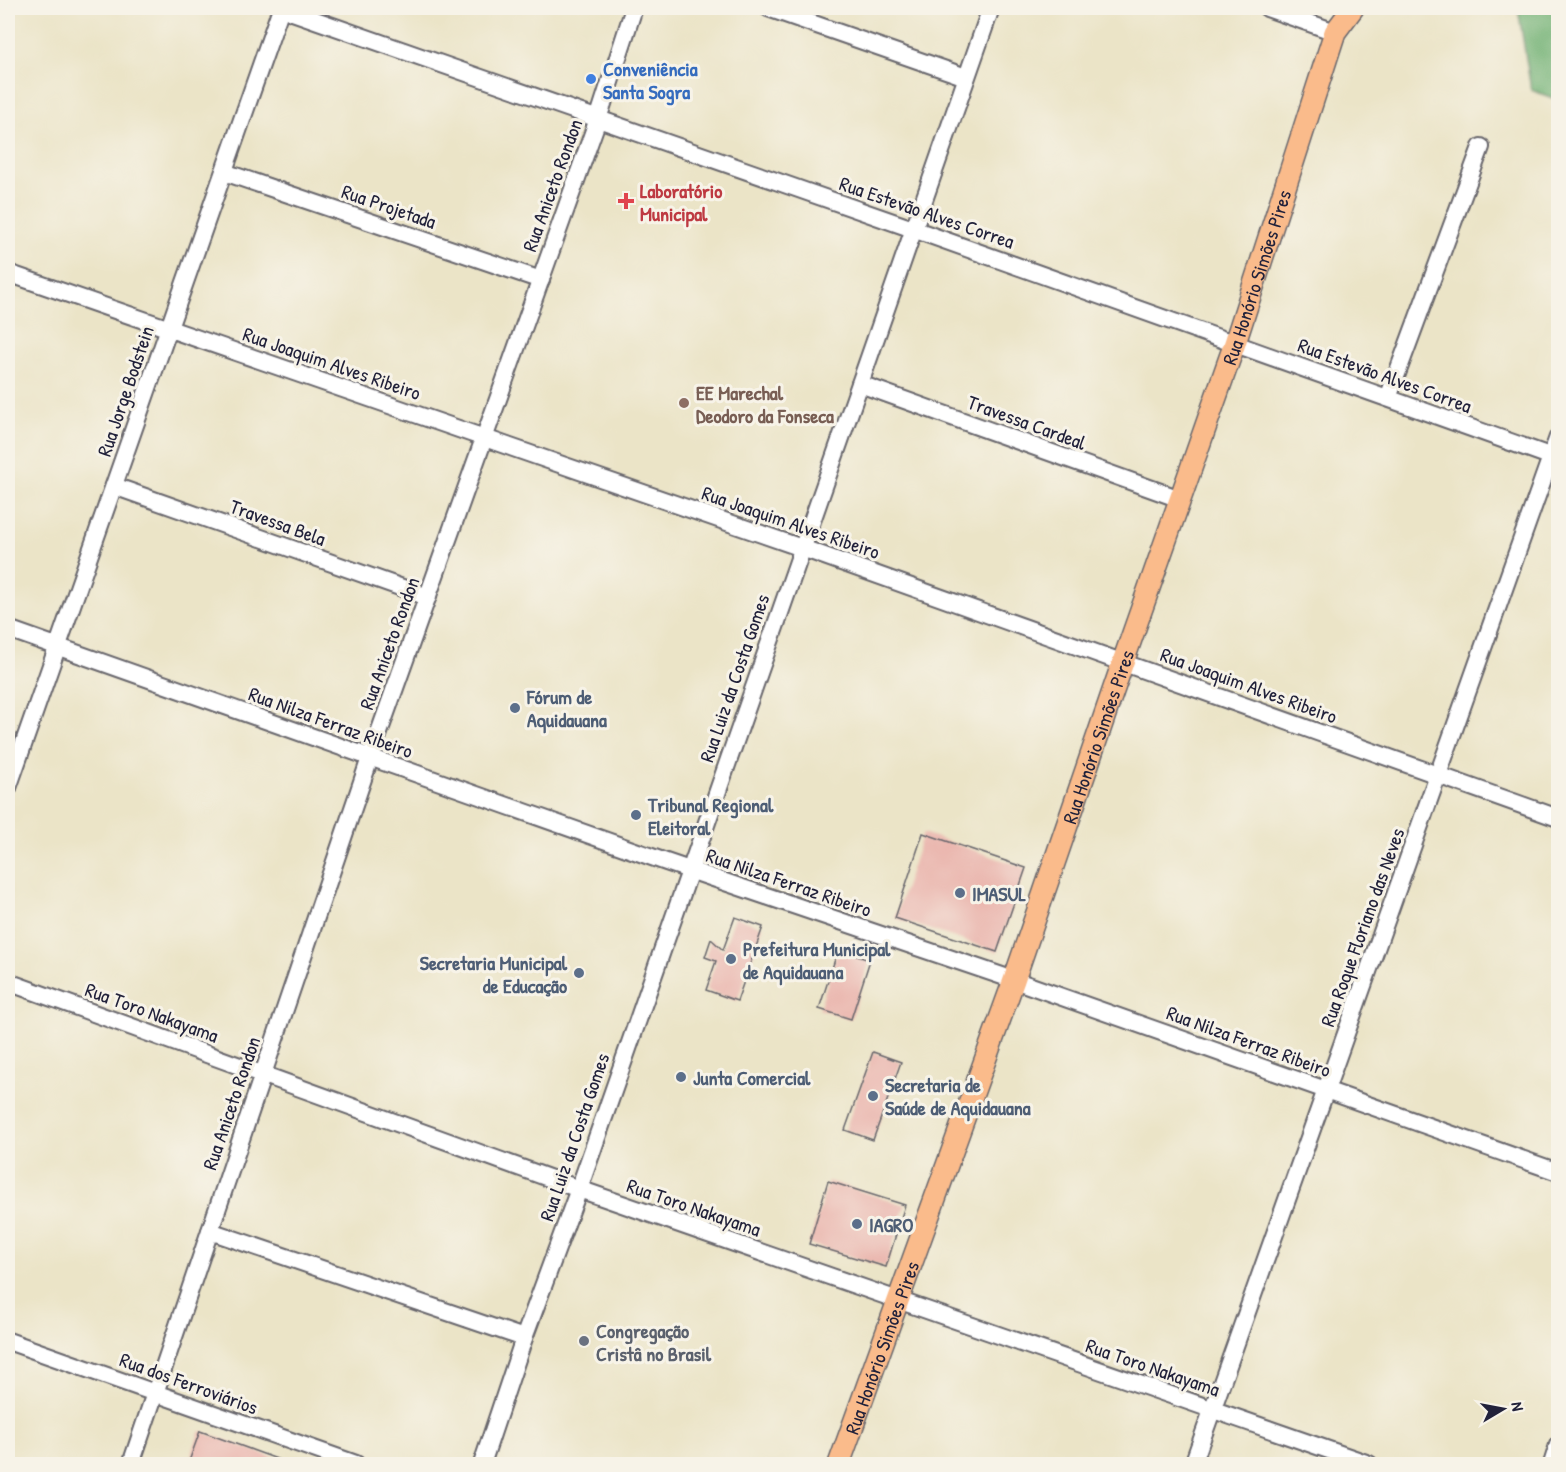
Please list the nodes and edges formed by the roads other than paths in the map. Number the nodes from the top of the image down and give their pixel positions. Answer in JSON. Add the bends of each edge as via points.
{"nodes":[{"id":1,"x":281,"y":8,"type":"edge"},
{"id":2,"x":633,"y":8,"type":"edge"},
{"id":3,"x":768,"y":8,"type":"edge"},
{"id":4,"x":991,"y":8,"type":"edge"},
{"id":5,"x":1267,"y":8,"type":"edge"},
{"id":6,"x":1353,"y":8,"type":"edge"},
{"id":7,"x":1335,"y":32,"type":"junction"},
{"id":8,"x":966,"y":77,"type":"junction"},
{"id":9,"x":598,"y":119,"type":"junction"},
{"id":10,"x":1481,"y":147,"type":"dead end"},
{"id":11,"x":224,"y":172,"type":"junction"},
{"id":12,"x":913,"y":229,"type":"junction"},
{"id":13,"x":8,"y":273,"type":"edge"},
{"id":14,"x":541,"y":280,"type":"junction"},
{"id":15,"x":169,"y":329,"type":"junction"},
{"id":16,"x":1235,"y":343,"type":"junction"},
{"id":17,"x":860,"y":384,"type":"junction"},
{"id":18,"x":1388,"y":398,"type":"junction"},
{"id":19,"x":1558,"y":437,"type":"edge"},
{"id":20,"x":484,"y":438,"type":"junction"},
{"id":21,"x":1555,"y":458,"type":"edge"},
{"id":22,"x":114,"y":486,"type":"junction"},
{"id":23,"x":1180,"y":499,"type":"junction"},
{"id":24,"x":802,"y":548,"type":"junction"},
{"id":25,"x":428,"y":597,"type":"junction"},
{"id":26,"x":8,"y":629,"type":"edge"},
{"id":27,"x":58,"y":647,"type":"junction"},
{"id":28,"x":1122,"y":662,"type":"junction"},
{"id":29,"x":370,"y":758,"type":"junction"},
{"id":30,"x":1438,"y":775,"type":"junction"},
{"id":31,"x":8,"y":788,"type":"edge"},
{"id":32,"x":1558,"y":818,"type":"edge"},
{"id":33,"x":690,"y":870,"type":"junction"},
{"id":34,"x":1014,"y":980,"type":"junction"},
{"id":35,"x":8,"y":982,"type":"edge"},
{"id":36,"x":263,"y":1074,"type":"junction"},
{"id":37,"x":1326,"y":1090,"type":"junction"},
{"id":38,"x":1558,"y":1172,"type":"edge"},
{"id":39,"x":579,"y":1189,"type":"junction"},
{"id":40,"x":210,"y":1231,"type":"junction"},
{"id":41,"x":898,"y":1300,"type":"junction"},
{"id":42,"x":524,"y":1338,"type":"junction"},
{"id":43,"x":8,"y":1341,"type":"edge"},
{"id":44,"x":156,"y":1393,"type":"junction"},
{"id":45,"x":1213,"y":1410,"type":"junction"},
{"id":46,"x":1558,"y":1445,"type":"edge"},
{"id":47,"x":844,"y":1463,"type":"edge"},
{"id":48,"x":131,"y":1464,"type":"edge"},
{"id":49,"x":356,"y":1464,"type":"edge"},
{"id":50,"x":482,"y":1464,"type":"edge"},
{"id":51,"x":1193,"y":1464,"type":"edge"},
{"id":52,"x":1369,"y":1464,"type":"edge"},
{"id":53,"x":1552,"y":1464,"type":"edge"}],
"edges":[{"from":1,"to":9,"type":"street","name":"Rua Estevão Alves Correa"},
{"from":1,"to":11,"type":"street","name":"Rua Jorge Bodstein"},
{"from":2,"to":9,"type":"street","name":"Rua Aniceto Rondon"},
{"from":3,"to":8,"type":"street"},
{"from":4,"to":8,"type":"street","name":"Rua Luiz da Costa Gomes"},
{"from":5,"to":7,"type":"street"},
{"from":6,"to":7,"type":"main road","name":"Rua Honório Simões Pires"},
{"from":7,"to":16,"type":"main road","name":"Rua Honório Simões Pires"},
{"from":8,"to":12,"type":"street","name":"Rua Luiz da Costa Gomes"},
{"from":9,"to":12,"type":"street","name":"Rua Estevão Alves Correa"},
{"from":9,"to":14,"type":"street","name":"Rua Aniceto Rondon"},
{"from":10,"to":18,"type":"street"},
{"from":11,"to":14,"type":"street","name":"Rua Projetada"},
{"from":11,"to":15,"type":"street","name":"Rua Jorge Bodstein"},
{"from":12,"to":16,"type":"street","name":"Rua Estevão Alves Correa"},
{"from":12,"to":17,"type":"street","name":"Rua Luiz da Costa Gomes"},
{"from":13,"to":15,"type":"street","name":"Rua Joaquim Alves Ribeiro"},
{"from":14,"to":20,"type":"street","name":"Rua Aniceto Rondon"},
{"from":15,"to":20,"type":"street","name":"Rua Joaquim Alves Ribeiro"},
{"from":15,"to":22,"type":"street","name":"Rua Jorge Bodstein"},
{"from":16,"to":18,"type":"street","name":"Rua Estevão Alves Correa"},
{"from":16,"to":23,"type":"main road","name":"Rua Honório Simões Pires"},
{"from":17,"to":23,"type":"street","name":"Travessa Cardeal"},
{"from":17,"to":24,"type":"street","name":"Rua Luiz da Costa Gomes"},
{"from":18,"to":21,"type":"street","name":"Rua Estevão Alves Correa"},
{"from":19,"to":21,"type":"street","name":"Rua Roque Floriano das Neves"},
{"from":20,"to":24,"type":"street","name":"Rua Joaquim Alves Ribeiro"},
{"from":20,"to":25,"type":"street","name":"Rua Aniceto Rondon"},
{"from":21,"to":30,"type":"street","name":"Rua Roque Floriano das Neves"},
{"from":22,"to":25,"type":"street","name":"Travessa Bela"},
{"from":22,"to":27,"type":"street","name":"Rua Jorge Bodstein"},
{"from":23,"to":28,"type":"main road","name":"Rua Honório Simões Pires"},
{"from":24,"to":28,"type":"street","name":"Rua Joaquim Alves Ribeiro"},
{"from":24,"to":33,"type":"street","name":"Rua Luiz da Costa Gomes"},
{"from":25,"to":29,"type":"street","name":"Rua Aniceto Rondon"},
{"from":26,"to":27,"type":"street","name":"Rua Nilza Ferraz Ribeiro"},
{"from":27,"to":29,"type":"street","name":"Rua Nilza Ferraz Ribeiro"},
{"from":27,"to":31,"type":"street","name":"Rua Jorge Bodstein"},
{"from":28,"to":30,"type":"street","name":"Rua Joaquim Alves Ribeiro"},
{"from":28,"to":34,"type":"main road","name":"Rua Honório Simões Pires"},
{"from":29,"to":33,"type":"street","name":"Rua Nilza Ferraz Ribeiro"},
{"from":29,"to":36,"type":"street","name":"Rua Aniceto Rondon"},
{"from":30,"to":32,"type":"street","name":"Rua Joaquim Alves Ribeiro"},
{"from":30,"to":37,"type":"street","name":"Rua Roque Floriano das Neves"},
{"from":33,"to":34,"type":"street","name":"Rua Nilza Ferraz Ribeiro"},
{"from":33,"to":39,"type":"street","name":"Rua Luiz da Costa Gomes"},
{"from":34,"to":37,"type":"street","name":"Rua Nilza Ferraz Ribeiro"},
{"from":34,"to":41,"type":"main road","name":"Rua Honório Simões Pires"},
{"from":35,"to":36,"type":"street","name":"Rua Toro Nakayama"},
{"from":36,"to":39,"type":"street","name":"Rua Toro Nakayama"},
{"from":36,"to":40,"type":"street","name":"Rua Aniceto Rondon"},
{"from":37,"to":38,"type":"street","name":"Rua Nilza Ferraz Ribeiro"},
{"from":37,"to":45,"type":"street","name":"Rua Roque Floriano das Neves"},
{"from":39,"to":41,"type":"street","name":"Rua Toro Nakayama"},
{"from":39,"to":42,"type":"street","name":"Rua Luiz da Costa Gomes"},
{"from":40,"to":42,"type":"street"},
{"from":40,"to":44,"type":"street","name":"Rua Aniceto Rondon"},
{"from":41,"to":45,"type":"street","name":"Rua Toro Nakayama"},
{"from":41,"to":47,"type":"main road","name":"Rua Honório Simões Pires"},
{"from":42,"to":50,"type":"street","name":"Rua Luiz da Costa Gomes"},
{"from":43,"to":44,"type":"street","name":"Rua dos Ferroviários"},
{"from":44,"to":48,"type":"street","name":"Rua Aniceto Rondon"},
{"from":44,"to":49,"type":"street","name":"Rua dos Ferroviários"},
{"from":45,"to":51,"type":"street","name":"Rua Roque Floriano das Neves"},
{"from":45,"to":52,"type":"street","name":"Rua Toro Nakayama"},
{"from":46,"to":53,"type":"street"}]}
